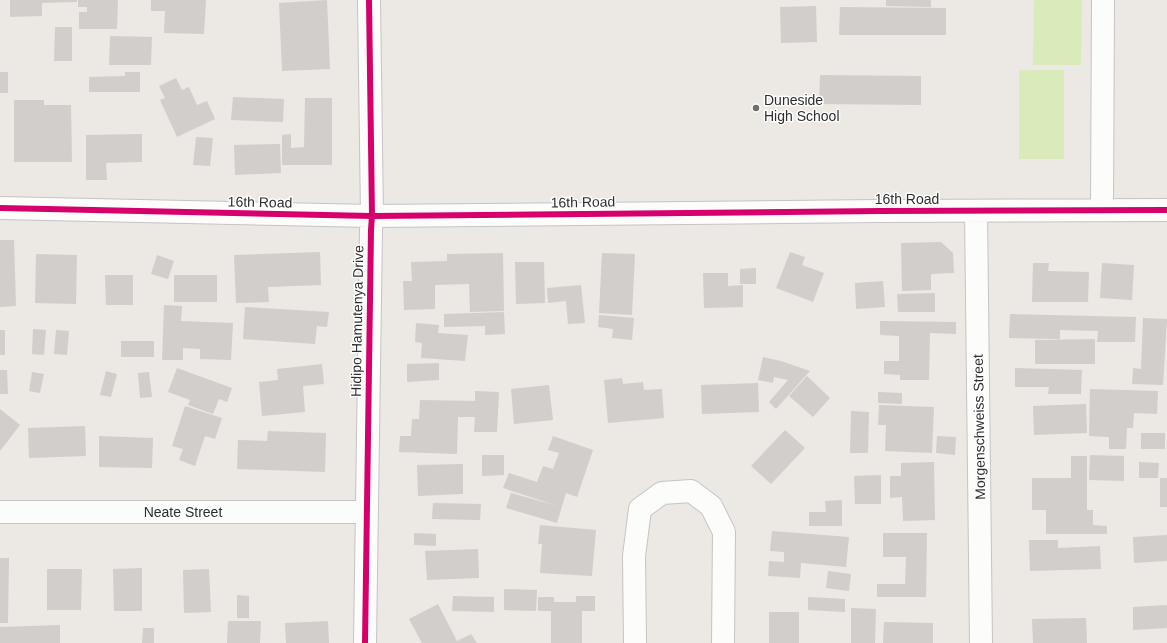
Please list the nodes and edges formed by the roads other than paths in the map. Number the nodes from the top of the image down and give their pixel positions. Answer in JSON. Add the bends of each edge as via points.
{"nodes":[{"id":1,"x":369,"y":0,"type":"edge"},
{"id":2,"x":1103,"y":0,"type":"edge"},
{"id":3,"x":0,"y":208,"type":"edge"},
{"id":4,"x":1102,"y":210,"type":"junction"},
{"id":5,"x":1167,"y":210,"type":"edge"},
{"id":6,"x":976,"y":211,"type":"junction"},
{"id":7,"x":372,"y":216,"type":"junction"},
{"id":8,"x":0,"y":512,"type":"edge"},
{"id":9,"x":366,"y":512,"type":"junction"},
{"id":10,"x":365,"y":643,"type":"edge"},
{"id":11,"x":635,"y":643,"type":"edge"},
{"id":12,"x":724,"y":643,"type":"edge"},
{"id":13,"x":980,"y":643,"type":"edge"}],
"edges":[{"from":1,"to":7,"type":"street","name":"Hidipo Hamutenya Drive"},
{"from":2,"to":4,"type":"street"},
{"from":3,"to":7,"type":"street","name":"16th Road"},
{"from":4,"to":5,"type":"street","name":"16th Road"},
{"from":4,"to":6,"type":"street","name":"16th Road"},
{"from":6,"to":7,"type":"street","name":"16th Road"},
{"from":6,"to":13,"type":"street","name":"Morgenschweiss Street"},
{"from":7,"to":9,"type":"street","name":"Hidipo Hamutenya Drive"},
{"from":8,"to":9,"type":"street","name":"Neate Street"},
{"from":9,"to":10,"type":"street","name":"Hidipo Hamutenya Drive"},
{"from":11,"to":12,"type":"street","via":[[634,556],[640,509],[662,493],[690,491],[711,506],[724,532]]}]}
